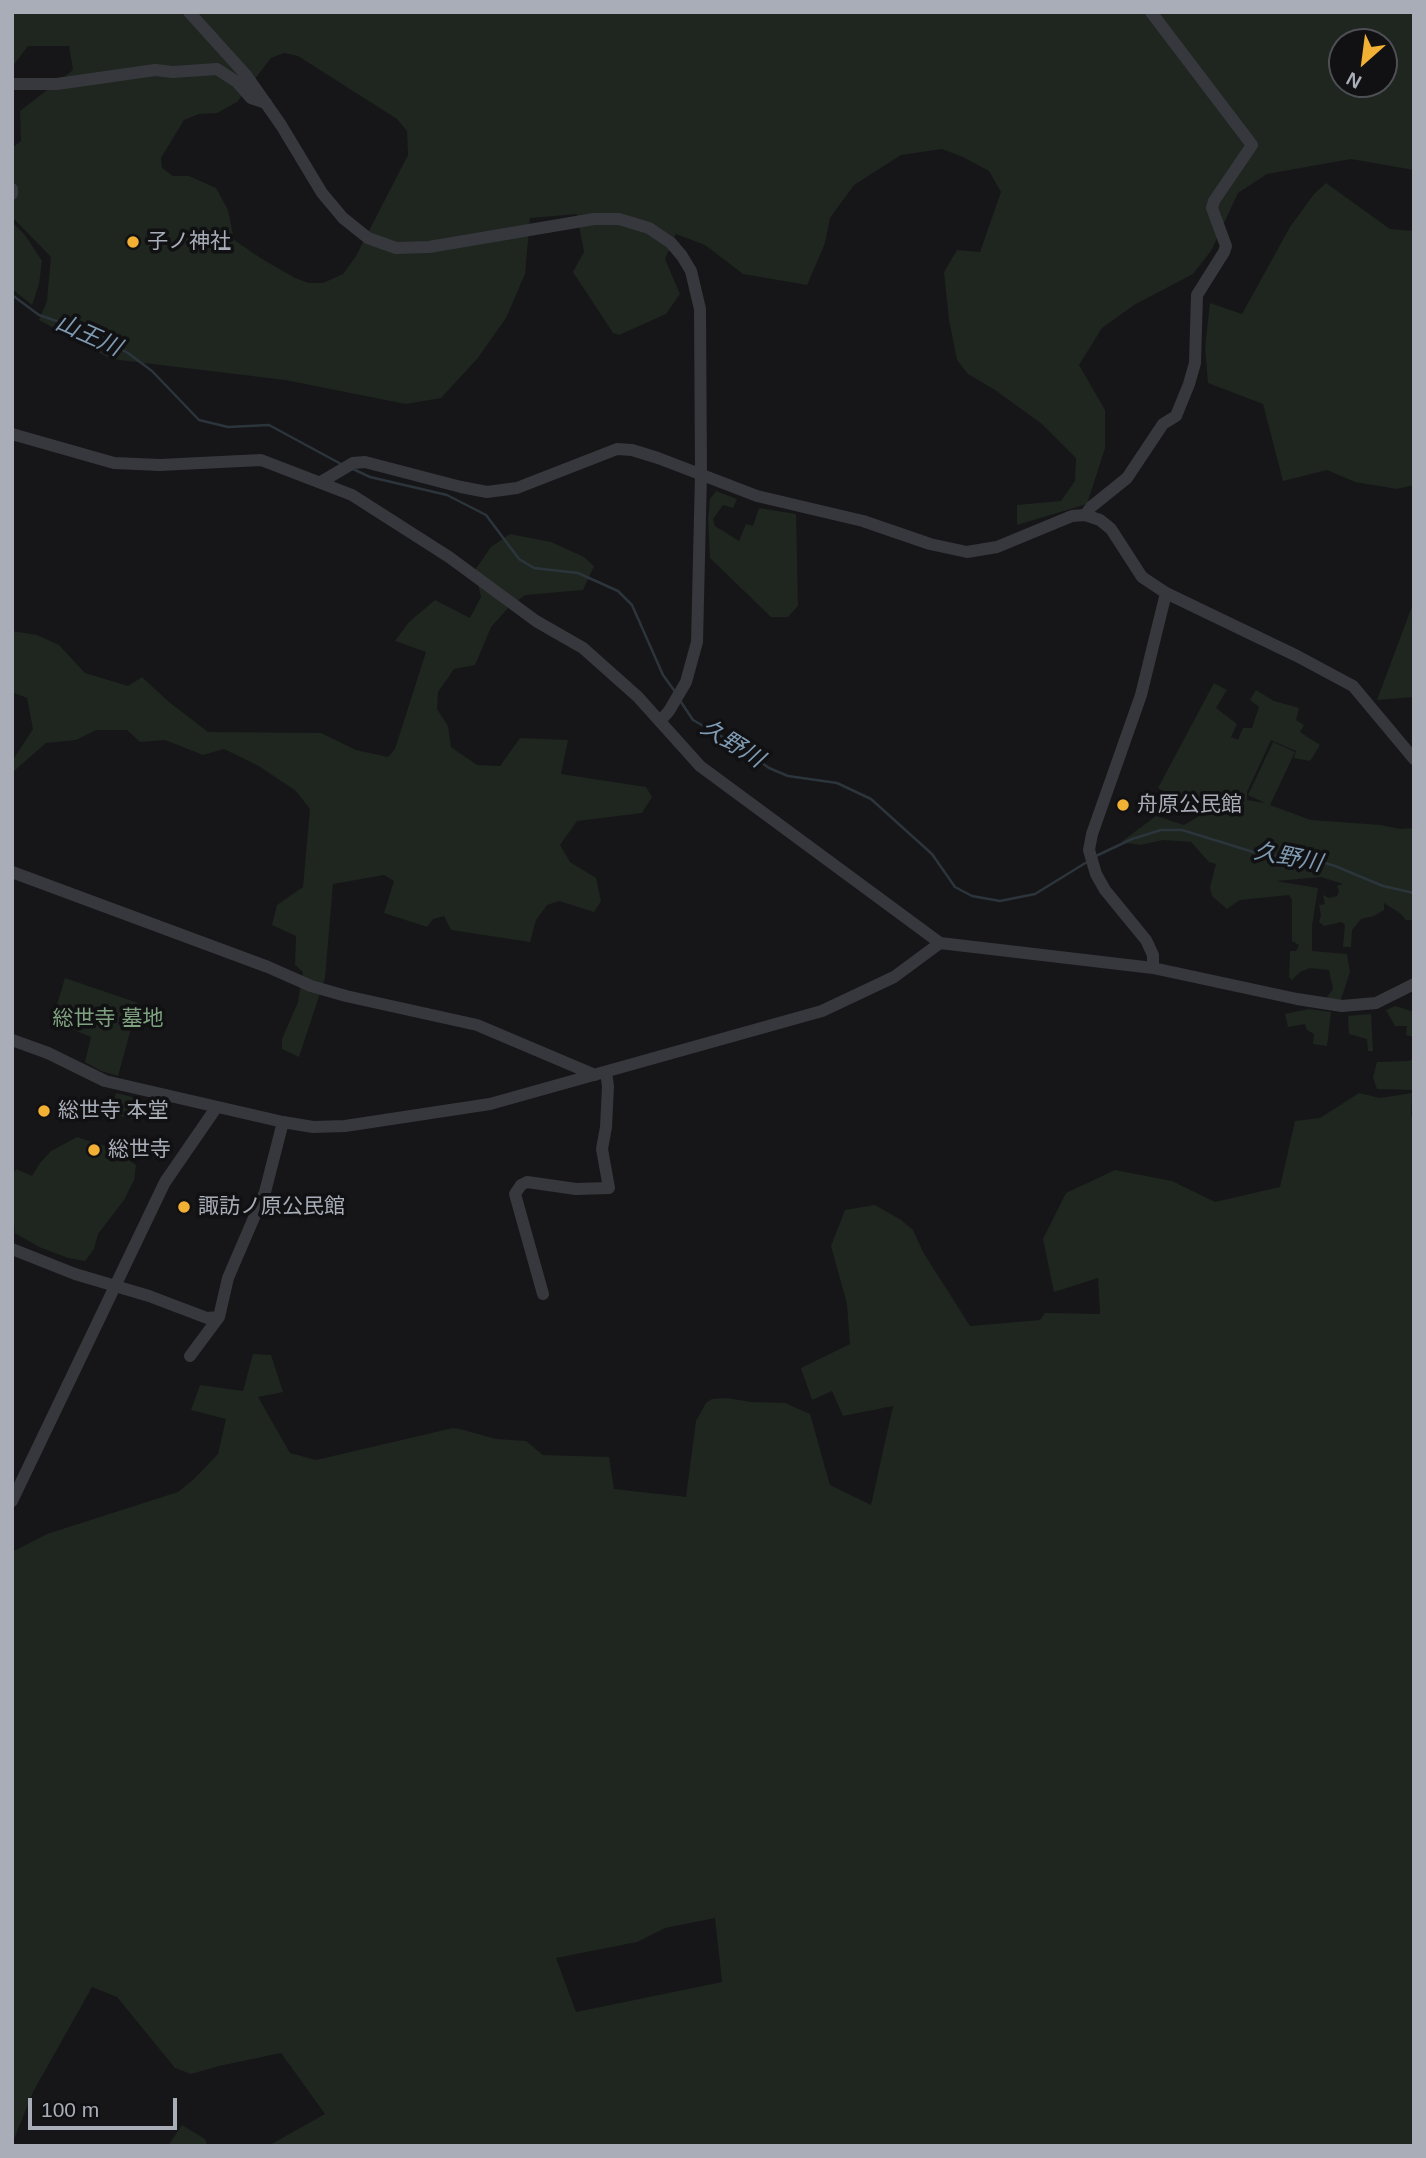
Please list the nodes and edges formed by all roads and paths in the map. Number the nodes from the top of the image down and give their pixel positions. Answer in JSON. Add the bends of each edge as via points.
{"nodes":[{"id":1,"x":189,"y":12,"type":"edge"},
{"id":2,"x":1151,"y":12,"type":"edge"},
{"id":3,"x":12,"y":84,"type":"edge"},
{"id":4,"x":267,"y":104,"type":"junction"},
{"id":5,"x":12,"y":433,"type":"edge"},
{"id":6,"x":701,"y":474,"type":"junction"},
{"id":7,"x":321,"y":482,"type":"junction"},
{"id":8,"x":1085,"y":515,"type":"junction"},
{"id":9,"x":1166,"y":593,"type":"junction"},
{"id":10,"x":665,"y":716,"type":"junction"},
{"id":11,"x":1414,"y":759,"type":"edge"},
{"id":12,"x":12,"y":872,"type":"edge"},
{"id":13,"x":940,"y":943,"type":"junction"},
{"id":14,"x":1153,"y":968,"type":"junction"},
{"id":15,"x":1414,"y":984,"type":"edge"},
{"id":16,"x":12,"y":1040,"type":"edge"},
{"id":17,"x":600,"y":1073,"type":"junction"},
{"id":18,"x":216,"y":1108,"type":"junction"},
{"id":19,"x":283,"y":1122,"type":"junction"},
{"id":20,"x":12,"y":1249,"type":"edge"},
{"id":21,"x":113,"y":1286,"type":"junction"},
{"id":22,"x":543,"y":1294,"type":"dead end"},
{"id":23,"x":219,"y":1317,"type":"junction"},
{"id":24,"x":190,"y":1356,"type":"dead end"},
{"id":25,"x":12,"y":1501,"type":"edge"}],
"edges":[{"from":1,"to":4,"type":"street"},
{"from":2,"to":8,"type":"street","via":[[1252,145],[1212,208],[1226,246],[1197,295],[1195,363],[1175,416],[1163,424],[1127,478]]},
{"from":3,"to":4,"type":"street","via":[[57,84],[155,70],[217,69],[251,99]]},
{"from":4,"to":6,"type":"street","via":[[336,210],[353,229],[381,244],[429,247],[594,219],[633,222],[671,243],[691,271],[700,309]]},
{"from":5,"to":7,"type":"street","via":[[114,463],[261,460]]},
{"from":6,"to":7,"type":"street","via":[[617,449],[517,488],[487,492],[365,462],[353,463]]},
{"from":6,"to":8,"type":"street","via":[[757,496],[967,552],[996,547]]},
{"from":6,"to":10,"type":"street","via":[[697,642],[686,682]]},
{"from":7,"to":10,"type":"street","via":[[376,508],[536,621],[583,648]]},
{"from":8,"to":9,"type":"street","via":[[1111,529],[1142,577]]},
{"from":9,"to":11,"type":"street","via":[[1353,685]]},
{"from":9,"to":14,"type":"street","via":[[1141,695],[1089,850],[1096,874],[1146,940]]},
{"from":10,"to":13,"type":"street","via":[[700,766]]},
{"from":12,"to":17,"type":"street","via":[[311,986],[477,1025]]},
{"from":13,"to":14,"type":"street"},
{"from":13,"to":17,"type":"street","via":[[894,977],[822,1011]]},
{"from":14,"to":15,"type":"street","via":[[1342,1006],[1376,1003]]},
{"from":16,"to":18,"type":"street","via":[[105,1081]]},
{"from":17,"to":19,"type":"street","via":[[456,1110],[345,1126]]},
{"from":17,"to":22,"type":"street","via":[[608,1086],[602,1149],[609,1188],[527,1182],[515,1194]]},
{"from":18,"to":19,"type":"street"},
{"from":18,"to":21,"type":"street","via":[[164,1182]]},
{"from":19,"to":23,"type":"street","via":[[265,1192],[228,1278]]},
{"from":20,"to":21,"type":"street"},
{"from":21,"to":23,"type":"street","via":[[207,1318]]},
{"from":21,"to":25,"type":"street"},
{"from":23,"to":24,"type":"street"}]}
